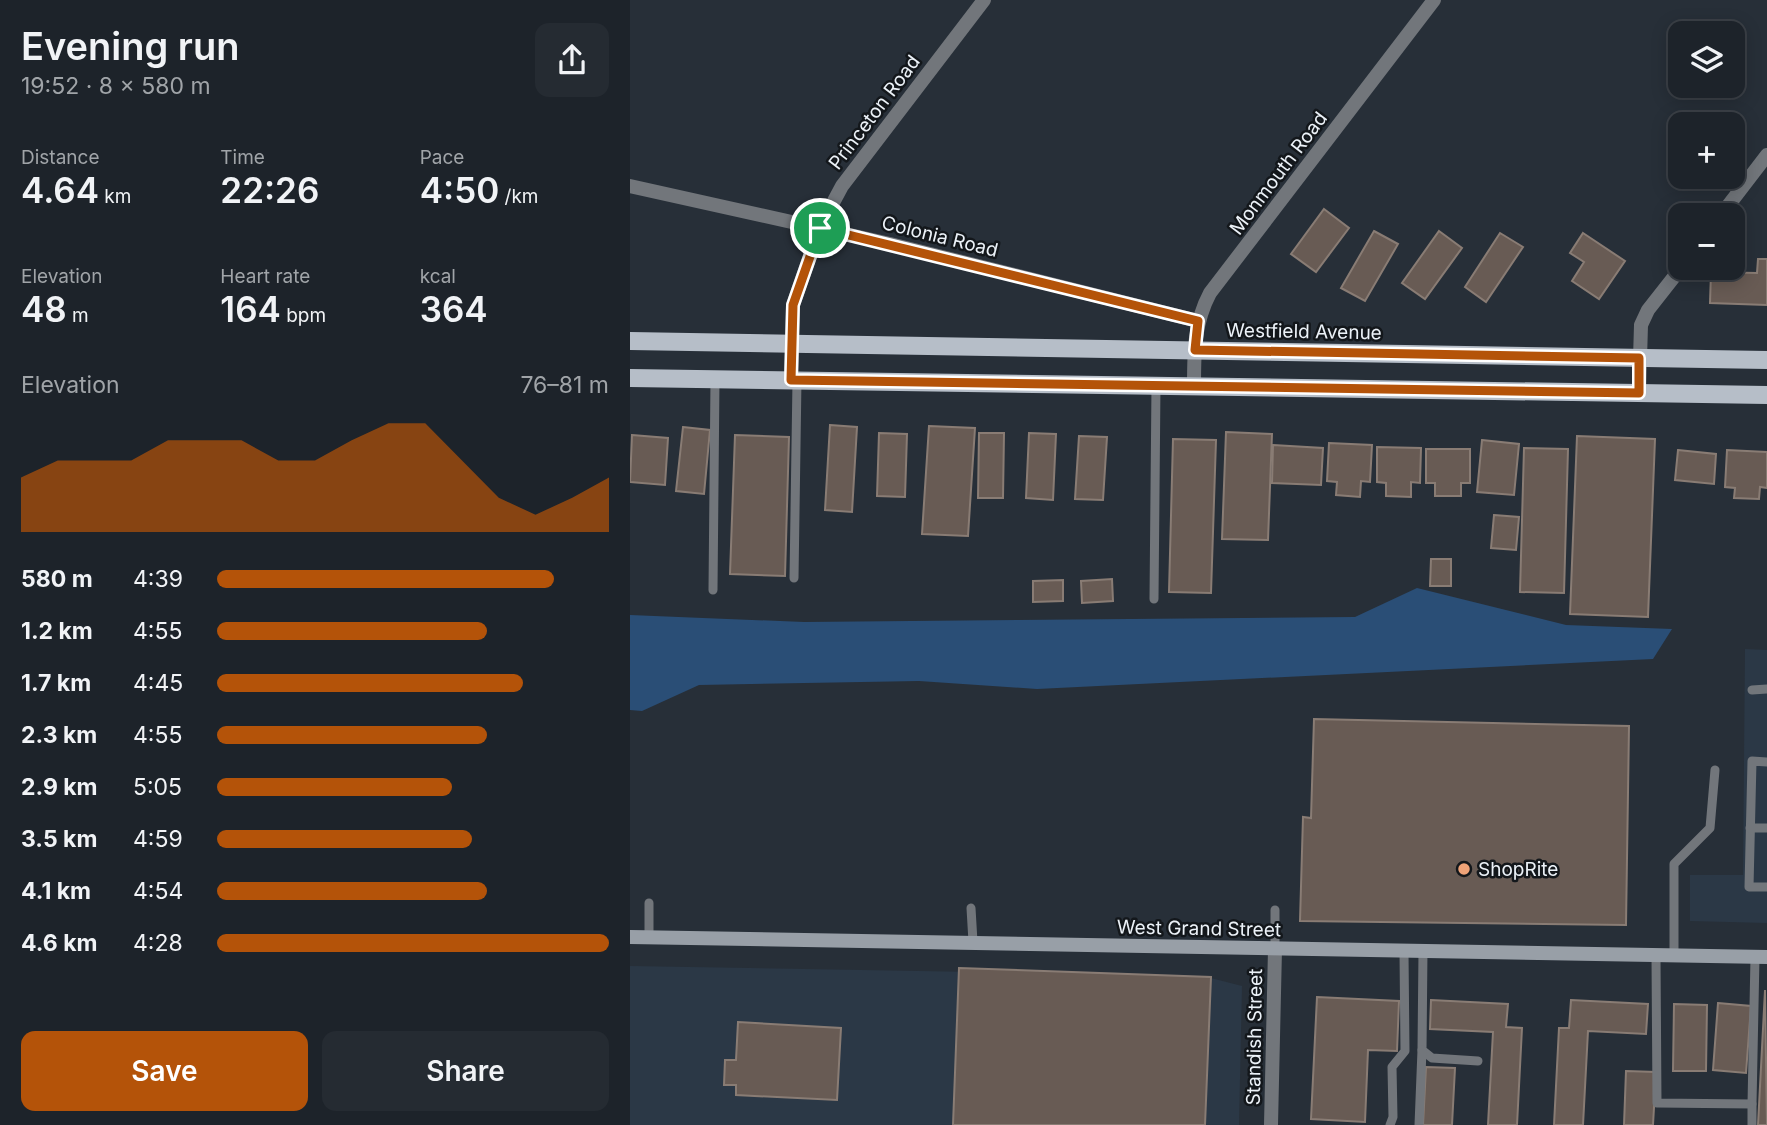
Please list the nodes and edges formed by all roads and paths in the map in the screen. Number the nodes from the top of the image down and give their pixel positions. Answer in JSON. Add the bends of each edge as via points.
{"nodes":[{"id":1,"x":984,"y":0,"type":"edge"},
{"id":2,"x":1434,"y":0,"type":"edge"},
{"id":3,"x":1767,"y":155,"type":"edge"},
{"id":4,"x":630,"y":186,"type":"edge"},
{"id":5,"x":1730,"y":203,"type":"edge"},
{"id":6,"x":820,"y":228,"type":"junction"},
{"id":7,"x":1672,"y":280,"type":"edge"},
{"id":8,"x":1198,"y":321,"type":"junction"},
{"id":9,"x":630,"y":341,"type":"edge"},
{"id":10,"x":790,"y":344,"type":"junction"},
{"id":11,"x":1195,"y":350,"type":"junction"},
{"id":12,"x":1639,"y":358,"type":"junction"},
{"id":13,"x":1767,"y":359,"type":"edge"},
{"id":14,"x":630,"y":378,"type":"edge"},
{"id":15,"x":715,"y":379,"type":"junction"},
{"id":16,"x":794,"y":380,"type":"junction"},
{"id":17,"x":1156,"y":385,"type":"junction"},
{"id":18,"x":1194,"y":386,"type":"junction"},
{"id":19,"x":1639,"y":393,"type":"junction"},
{"id":20,"x":1767,"y":395,"type":"edge"},
{"id":21,"x":794,"y":578,"type":"dead end"},
{"id":22,"x":713,"y":590,"type":"dead end"},
{"id":23,"x":1154,"y":599,"type":"dead end"},
{"id":24,"x":1767,"y":689,"type":"edge"},
{"id":25,"x":1752,"y":690,"type":"dead end"},
{"id":26,"x":1767,"y":762,"type":"edge"},
{"id":27,"x":1715,"y":770,"type":"dead end"},
{"id":28,"x":1751,"y":828,"type":"junction"},
{"id":29,"x":1767,"y":828,"type":"edge"},
{"id":30,"x":1767,"y":887,"type":"edge"},
{"id":31,"x":649,"y":903,"type":"dead end"},
{"id":32,"x":971,"y":908,"type":"dead end"},
{"id":33,"x":1275,"y":910,"type":"dead end"},
{"id":34,"x":630,"y":937,"type":"edge"},
{"id":35,"x":649,"y":937,"type":"junction"},
{"id":36,"x":974,"y":942,"type":"junction"},
{"id":37,"x":1275,"y":949,"type":"junction"},
{"id":38,"x":1423,"y":951,"type":"junction"},
{"id":39,"x":1404,"y":952,"type":"junction"},
{"id":40,"x":1656,"y":957,"type":"junction"},
{"id":41,"x":1674,"y":957,"type":"junction"},
{"id":42,"x":1761,"y":957,"type":"edge"},
{"id":43,"x":1422,"y":1050,"type":"junction"},
{"id":44,"x":1478,"y":1061,"type":"dead end"},
{"id":45,"x":1752,"y":1104,"type":"junction"},
{"id":46,"x":1271,"y":1125,"type":"edge"},
{"id":47,"x":1390,"y":1125,"type":"edge"},
{"id":48,"x":1419,"y":1125,"type":"edge"},
{"id":49,"x":1752,"y":1125,"type":"edge"}],
"edges":[{"from":1,"to":6,"type":"street","name":"Princeton Road","via":[[842,186]]},
{"from":2,"to":8,"type":"street","name":"Monmouth Road","via":[[1210,293]]},
{"from":3,"to":5,"type":"street"},
{"from":4,"to":6,"type":"street","name":"Colonia Road"},
{"from":6,"to":8,"type":"street","name":"Colonia Road"},
{"from":6,"to":10,"type":"street","name":"Princeton Road","via":[[793,305]]},
{"from":7,"to":12,"type":"street","via":[[1644,317]]},
{"from":8,"to":11,"type":"street","name":"Monmouth Road"},
{"from":9,"to":10,"type":"main road","name":"Westfield Avenue"},
{"from":10,"to":11,"type":"main road","name":"Westfield Avenue"},
{"from":10,"to":16,"type":"street","name":"Princeton Road"},
{"from":11,"to":12,"type":"main road","name":"Westfield Avenue"},
{"from":11,"to":18,"type":"street","name":"Monmouth Road"},
{"from":12,"to":13,"type":"main road","name":"Westfield Avenue"},
{"from":12,"to":19,"type":"street"},
{"from":14,"to":15,"type":"main road"},
{"from":15,"to":16,"type":"main road"},
{"from":15,"to":22,"type":"lane"},
{"from":16,"to":17,"type":"main road"},
{"from":16,"to":21,"type":"lane"},
{"from":17,"to":18,"type":"main road"},
{"from":17,"to":23,"type":"lane"},
{"from":18,"to":19,"type":"main road"},
{"from":19,"to":20,"type":"main road"},
{"from":24,"to":25,"type":"lane"},
{"from":26,"to":28,"type":"lane","via":[[1752,761]]},
{"from":27,"to":41,"type":"lane","via":[[1710,828],[1674,864]]},
{"from":28,"to":29,"type":"lane"},
{"from":28,"to":30,"type":"lane","via":[[1749,887]]},
{"from":31,"to":35,"type":"lane"},
{"from":32,"to":36,"type":"lane"},
{"from":33,"to":37,"type":"lane"},
{"from":34,"to":35,"type":"street","name":"West Grand Street"},
{"from":35,"to":36,"type":"street","name":"West Grand Street"},
{"from":36,"to":37,"type":"street","name":"West Grand Street"},
{"from":37,"to":39,"type":"street","name":"West Grand Street"},
{"from":37,"to":46,"type":"street","name":"Standish Street"},
{"from":38,"to":39,"type":"street","name":"West Grand Street"},
{"from":38,"to":40,"type":"street","name":"West Grand Street"},
{"from":38,"to":43,"type":"lane"},
{"from":39,"to":47,"type":"lane","via":[[1405,1051],[1392,1067]]},
{"from":40,"to":41,"type":"street","name":"West Grand Street"},
{"from":40,"to":45,"type":"lane","via":[[1657,1103]]},
{"from":41,"to":42,"type":"street","name":"West Grand Street"},
{"from":42,"to":45,"type":"lane"},
{"from":43,"to":44,"type":"lane","via":[[1432,1058]]},
{"from":43,"to":48,"type":"lane"},
{"from":45,"to":49,"type":"lane"}]}
